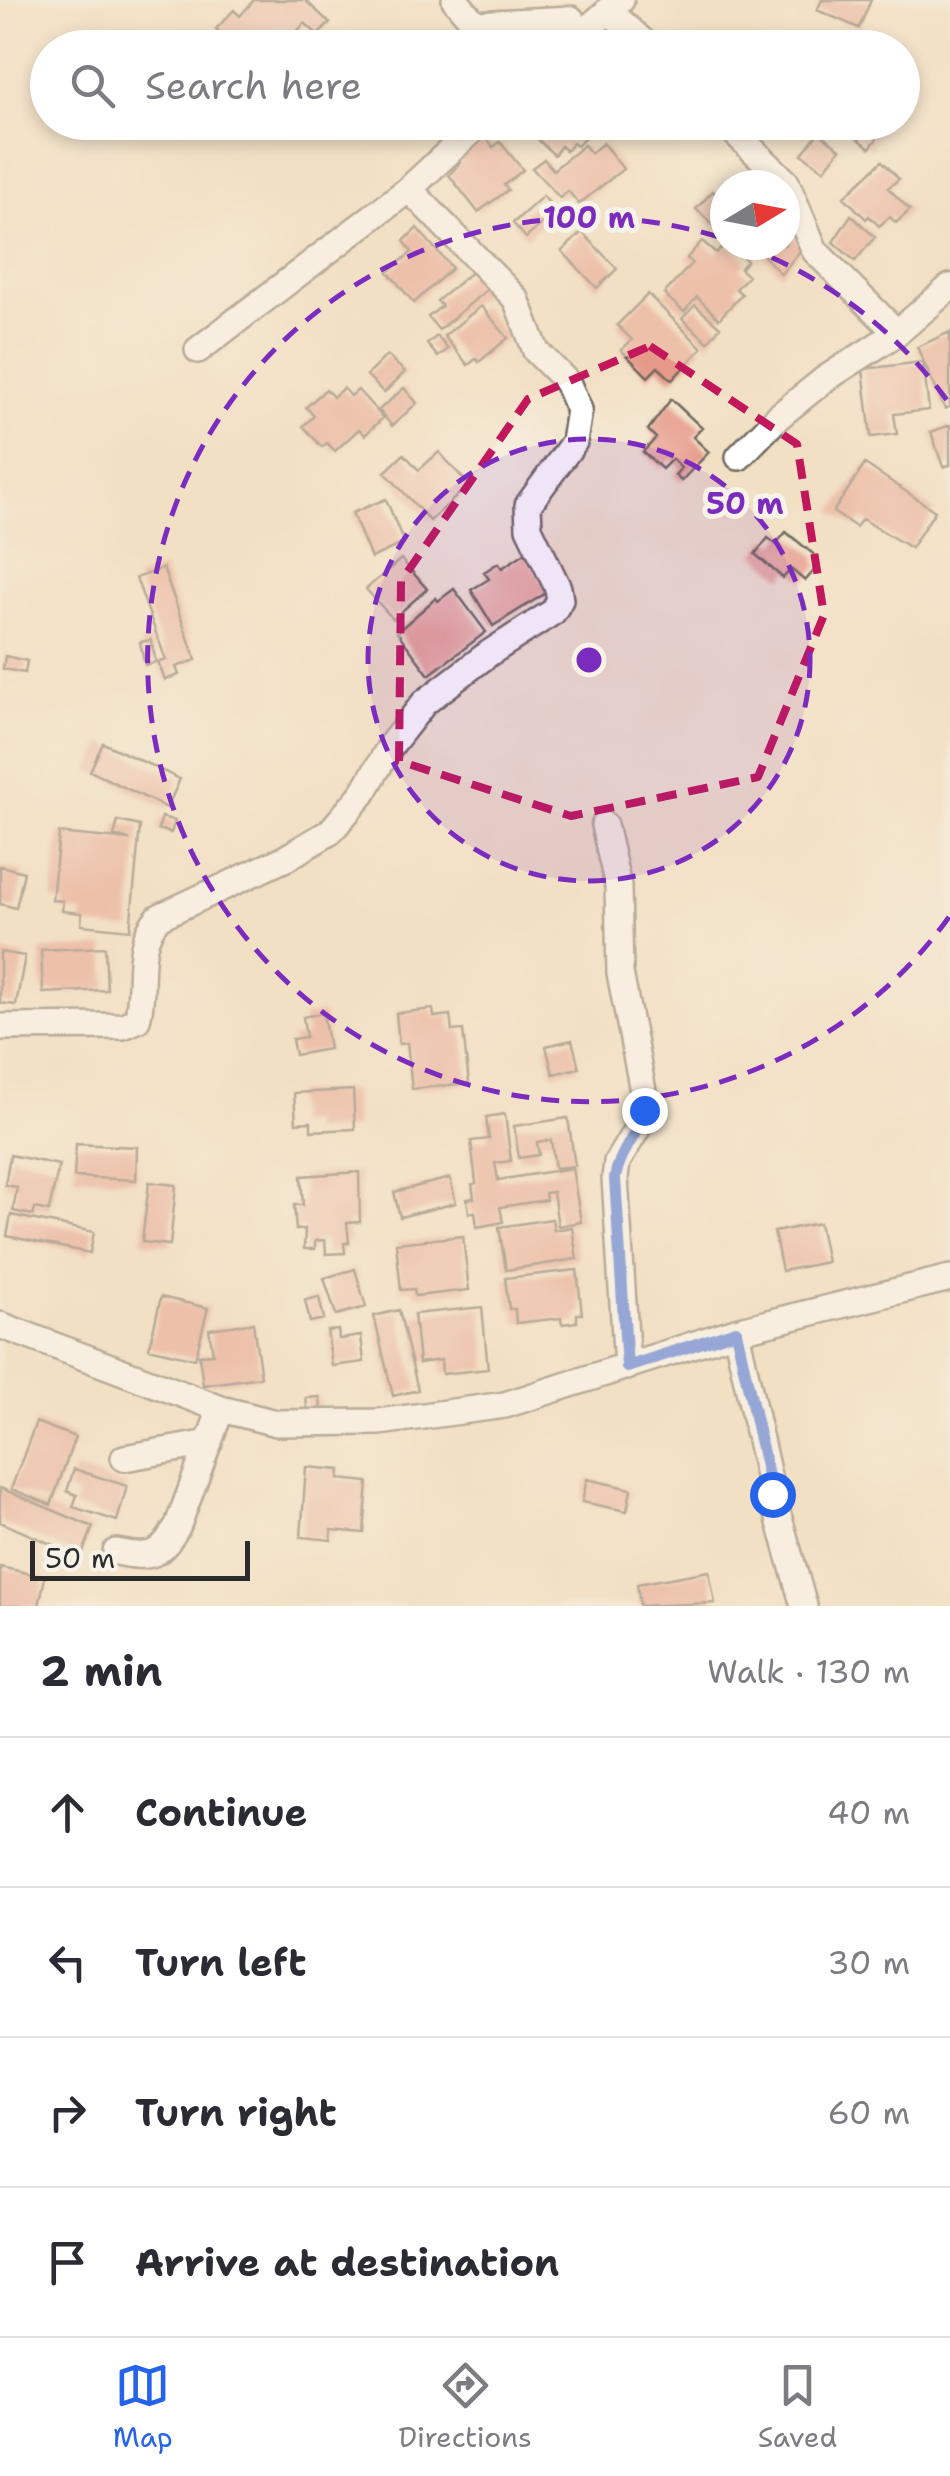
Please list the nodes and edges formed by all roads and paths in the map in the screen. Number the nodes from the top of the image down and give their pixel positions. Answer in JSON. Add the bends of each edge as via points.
{"nodes":[{"id":1,"x":455,"y":0,"type":"edge"},
{"id":2,"x":615,"y":5,"type":"edge"},
{"id":3,"x":475,"y":24,"type":"junction"},
{"id":4,"x":570,"y":27,"type":"edge"},
{"id":5,"x":480,"y":30,"type":"edge"},
{"id":6,"x":635,"y":30,"type":"edge"},
{"id":7,"x":462,"y":140,"type":"edge"},
{"id":8,"x":743,"y":140,"type":"edge"},
{"id":9,"x":408,"y":189,"type":"junction"},
{"id":10,"x":950,"y":288,"type":"edge"},
{"id":11,"x":896,"y":332,"type":"junction"},
{"id":12,"x":198,"y":350,"type":"dead end"},
{"id":13,"x":739,"y":457,"type":"dead end"},
{"id":14,"x":604,"y":825,"type":"dead end"},
{"id":15,"x":0,"y":1027,"type":"edge"},
{"id":16,"x":950,"y":1278,"type":"edge"},
{"id":17,"x":0,"y":1326,"type":"edge"},
{"id":18,"x":736,"y":1331,"type":"junction"},
{"id":19,"x":627,"y":1367,"type":"junction"},
{"id":20,"x":221,"y":1409,"type":"junction"},
{"id":21,"x":209,"y":1444,"type":"junction"},
{"id":22,"x":124,"y":1458,"type":"dead end"},
{"id":23,"x":116,"y":1552,"type":"dead end"},
{"id":24,"x":804,"y":1606,"type":"edge"}],
"edges":[{"from":1,"to":3,"type":"street"},
{"from":2,"to":4,"type":"street"},
{"from":2,"to":6,"type":"street"},
{"from":3,"to":4,"type":"street"},
{"from":3,"to":5,"type":"street"},
{"from":7,"to":9,"type":"street"},
{"from":8,"to":11,"type":"street","via":[[786,182],[815,251]]},
{"from":9,"to":12,"type":"street"},
{"from":9,"to":15,"type":"street","via":[[516,300],[536,350],[567,382],[579,410],[574,442],[528,505],[529,528],[560,600],[553,612],[424,703],[330,832],[159,917],[142,951],[138,1020],[122,1026]]},
{"from":10,"to":11,"type":"street"},
{"from":11,"to":13,"type":"street","via":[[825,379]]},
{"from":14,"to":19,"type":"street","via":[[618,886],[620,973],[644,1096],[641,1122],[615,1178]]},
{"from":16,"to":18,"type":"street"},
{"from":17,"to":20,"type":"street"},
{"from":18,"to":19,"type":"street"},
{"from":18,"to":24,"type":"street"},
{"from":19,"to":20,"type":"street","via":[[505,1405],[378,1422],[276,1423]]},
{"from":20,"to":21,"type":"street"},
{"from":21,"to":22,"type":"street"},
{"from":21,"to":23,"type":"street","via":[[170,1540],[156,1554]]}]}
